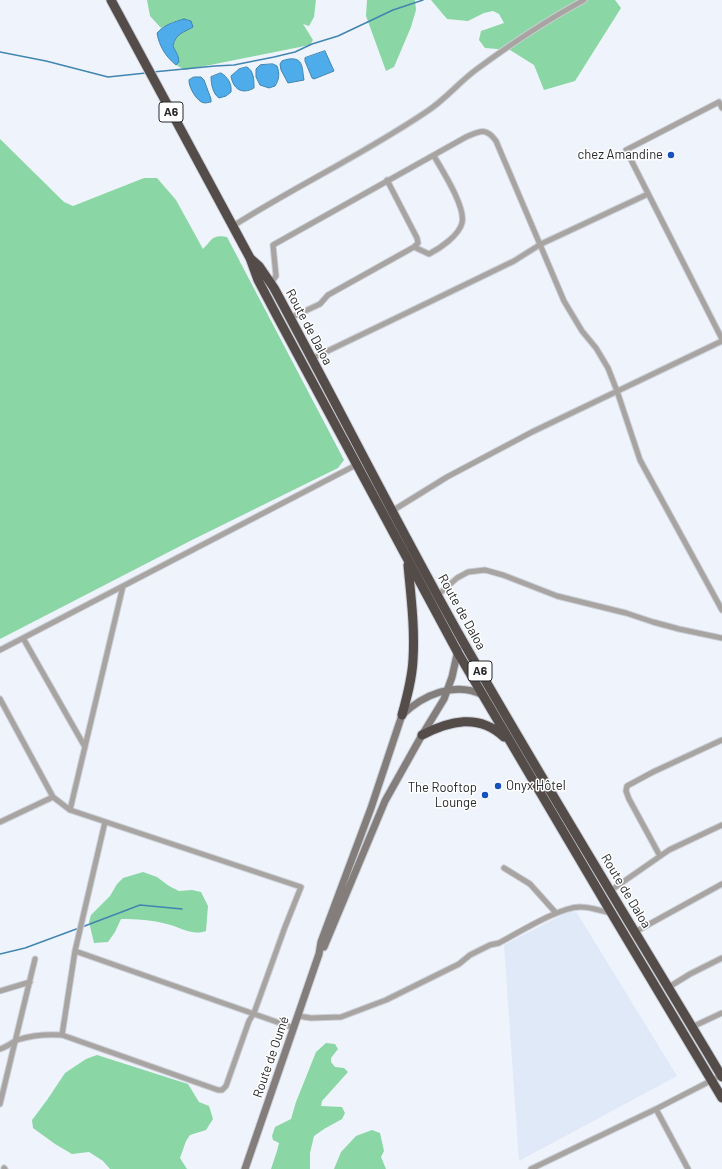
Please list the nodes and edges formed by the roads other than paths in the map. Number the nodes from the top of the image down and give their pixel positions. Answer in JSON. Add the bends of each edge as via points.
{"nodes":[{"id":1,"x":111,"y":0,"type":"edge"},
{"id":2,"x":584,"y":0,"type":"edge"},
{"id":3,"x":722,"y":108,"type":"edge"},
{"id":4,"x":434,"y":156,"type":"junction"},
{"id":5,"x":387,"y":180,"type":"junction"},
{"id":6,"x":648,"y":194,"type":"junction"},
{"id":7,"x":233,"y":226,"type":"junction"},
{"id":8,"x":541,"y":244,"type":"junction"},
{"id":9,"x":414,"y":247,"type":"junction"},
{"id":10,"x":250,"y":258,"type":"junction"},
{"id":11,"x":271,"y":283,"type":"junction"},
{"id":12,"x":290,"y":318,"type":"junction"},
{"id":13,"x":722,"y":340,"type":"edge"},
{"id":14,"x":311,"y":358,"type":"junction"},
{"id":15,"x":617,"y":391,"type":"junction"},
{"id":16,"x":356,"y":465,"type":"junction"},
{"id":17,"x":392,"y":511,"type":"junction"},
{"id":18,"x":408,"y":559,"type":"junction"},
{"id":19,"x":123,"y":586,"type":"junction"},
{"id":20,"x":438,"y":595,"type":"junction"},
{"id":21,"x":722,"y":610,"type":"edge"},
{"id":22,"x":460,"y":635,"type":"junction"},
{"id":23,"x":23,"y":638,"type":"junction"},
{"id":24,"x":722,"y":638,"type":"edge"},
{"id":25,"x":0,"y":650,"type":"edge"},
{"id":26,"x":458,"y":653,"type":"junction"},
{"id":27,"x":448,"y":690,"type":"junction"},
{"id":28,"x":482,"y":695,"type":"junction"},
{"id":29,"x":0,"y":700,"type":"edge"},
{"id":30,"x":500,"y":705,"type":"junction"},
{"id":31,"x":402,"y":715,"type":"junction"},
{"id":32,"x":422,"y":735,"type":"junction"},
{"id":33,"x":722,"y":740,"type":"edge"},
{"id":34,"x":511,"y":743,"type":"junction"},
{"id":35,"x":85,"y":747,"type":"junction"},
{"id":36,"x":53,"y":797,"type":"junction"},
{"id":37,"x":70,"y":810,"type":"junction"},
{"id":38,"x":0,"y":822,"type":"edge"},
{"id":39,"x":105,"y":822,"type":"junction"},
{"id":40,"x":722,"y":825,"type":"edge"},
{"id":41,"x":660,"y":856,"type":"junction"},
{"id":42,"x":504,"y":868,"type":"dead end"},
{"id":43,"x":722,"y":884,"type":"edge"},
{"id":44,"x":610,"y":890,"type":"junction"},
{"id":45,"x":556,"y":913,"type":"junction"},
{"id":46,"x":611,"y":913,"type":"junction"},
{"id":47,"x":635,"y":932,"type":"junction"},
{"id":48,"x":75,"y":951,"type":"junction"},
{"id":49,"x":319,"y":954,"type":"junction"},
{"id":50,"x":722,"y":958,"type":"edge"},
{"id":51,"x":35,"y":959,"type":"dead end"},
{"id":52,"x":30,"y":982,"type":"junction"},
{"id":53,"x":669,"y":987,"type":"junction"},
{"id":54,"x":0,"y":991,"type":"edge"},
{"id":55,"x":254,"y":1013,"type":"junction"},
{"id":56,"x":722,"y":1013,"type":"edge"},
{"id":57,"x":298,"y":1016,"type":"junction"},
{"id":58,"x":692,"y":1027,"type":"junction"},
{"id":59,"x":294,"y":1028,"type":"junction"},
{"id":60,"x":62,"y":1035,"type":"junction"},
{"id":61,"x":15,"y":1041,"type":"junction"},
{"id":62,"x":0,"y":1049,"type":"edge"},
{"id":63,"x":722,"y":1076,"type":"edge"},
{"id":64,"x":712,"y":1081,"type":"junction"},
{"id":65,"x":722,"y":1098,"type":"edge"},
{"id":66,"x":0,"y":1104,"type":"edge"},
{"id":67,"x":656,"y":1109,"type":"junction"},
{"id":68,"x":245,"y":1169,"type":"edge"},
{"id":69,"x":531,"y":1169,"type":"edge"},
{"id":70,"x":688,"y":1169,"type":"edge"}],
"edges":[{"from":1,"to":7,"type":"highway","number":"A6"},
{"from":2,"to":7,"type":"street","via":[[556,15],[476,70],[428,111]]},
{"from":3,"to":6,"type":"street","via":[[719,102],[626,150]]},
{"from":4,"to":5,"type":"street"},
{"from":4,"to":8,"type":"street","via":[[478,132],[488,132],[496,142]]},
{"from":4,"to":9,"type":"street","via":[[458,198],[462,222],[460,228],[440,249],[430,254]]},
{"from":5,"to":9,"type":"street","via":[[417,238],[418,243]]},
{"from":5,"to":11,"type":"street","via":[[273,244],[276,276]]},
{"from":6,"to":8,"type":"street"},
{"from":6,"to":13,"type":"street"},
{"from":7,"to":10,"type":"highway","number":"A6"},
{"from":8,"to":14,"type":"street","via":[[514,261]]},
{"from":8,"to":15,"type":"street","via":[[564,301],[608,368]]},
{"from":9,"to":12,"type":"street","via":[[328,295],[320,304]]},
{"from":10,"to":11,"type":"highway","name":"Route de Daloa","number":"A6"},
{"from":10,"to":16,"type":"highway","number":"A6","via":[[258,280]]},
{"from":11,"to":12,"type":"highway","name":"Route de Daloa","number":"A6"},
{"from":12,"to":14,"type":"highway","name":"Route de Daloa","number":"A6"},
{"from":13,"to":15,"type":"street"},
{"from":14,"to":17,"type":"highway","name":"Route de Daloa","number":"A6"},
{"from":15,"to":17,"type":"street","via":[[447,477]]},
{"from":15,"to":21,"type":"street","via":[[640,460]]},
{"from":16,"to":18,"type":"highway","number":"A6"},
{"from":16,"to":19,"type":"street"},
{"from":17,"to":20,"type":"highway","name":"Route de Daloa","number":"A6"},
{"from":18,"to":26,"type":"highway","name":"Route de Daloa","number":"A6"},
{"from":18,"to":31,"type":"highway","via":[[413,611],[413,662]]},
{"from":19,"to":23,"type":"street"},
{"from":19,"to":35,"type":"street"},
{"from":20,"to":22,"type":"highway","name":"Route de Daloa","number":"A6"},
{"from":20,"to":24,"type":"street","via":[[468,572],[485,570],[557,596]]},
{"from":22,"to":26,"type":"main road"},
{"from":22,"to":30,"type":"highway","name":"Route de Daloa","number":"A6"},
{"from":23,"to":25,"type":"street"},
{"from":23,"to":35,"type":"street"},
{"from":26,"to":27,"type":"main road"},
{"from":26,"to":28,"type":"highway","name":"Route de Daloa","number":"A6"},
{"from":27,"to":28,"type":"main road","via":[[476,692]]},
{"from":27,"to":31,"type":"main road","via":[[422,699]]},
{"from":27,"to":32,"type":"main road"},
{"from":28,"to":30,"type":"main road"},
{"from":28,"to":34,"type":"highway","name":"Route de Daloa","number":"A6"},
{"from":29,"to":36,"type":"street"},
{"from":30,"to":44,"type":"highway","name":"Route de Daloa","number":"A6"},
{"from":31,"to":49,"type":"main road"},
{"from":32,"to":34,"type":"highway","via":[[446,724],[468,721],[498,731]]},
{"from":32,"to":49,"type":"main road","via":[[385,801],[330,935]]},
{"from":33,"to":41,"type":"street","via":[[627,786],[629,799]]},
{"from":34,"to":46,"type":"highway","name":"Route de Daloa","number":"A6"},
{"from":35,"to":37,"type":"street"},
{"from":36,"to":37,"type":"street"},
{"from":36,"to":38,"type":"street"},
{"from":37,"to":39,"type":"street"},
{"from":39,"to":48,"type":"street"},
{"from":39,"to":55,"type":"street","via":[[301,887]]},
{"from":40,"to":41,"type":"street"},
{"from":41,"to":44,"type":"street"},
{"from":42,"to":45,"type":"street","via":[[530,884]]},
{"from":43,"to":47,"type":"street"},
{"from":44,"to":47,"type":"highway","name":"Route de Daloa","number":"A6"},
{"from":45,"to":46,"type":"street","via":[[581,907]]},
{"from":45,"to":57,"type":"street","via":[[386,1000],[341,1017]]},
{"from":46,"to":64,"type":"highway","name":"Route de Daloa","number":"A6"},
{"from":47,"to":53,"type":"highway","name":"Route de Daloa","number":"A6"},
{"from":48,"to":55,"type":"street"},
{"from":48,"to":60,"type":"street"},
{"from":49,"to":57,"type":"main road","name":"Route de Oumé"},
{"from":50,"to":53,"type":"street"},
{"from":51,"to":52,"type":"street"},
{"from":52,"to":54,"type":"street"},
{"from":52,"to":61,"type":"street"},
{"from":53,"to":58,"type":"highway","name":"Route de Daloa","number":"A6"},
{"from":55,"to":59,"type":"street"},
{"from":55,"to":60,"type":"street","via":[[226,1086],[222,1090]]},
{"from":56,"to":58,"type":"street"},
{"from":57,"to":59,"type":"main road","name":"Route de Oumé"},
{"from":58,"to":63,"type":"highway","name":"Route de Daloa","number":"A6"},
{"from":59,"to":68,"type":"main road","name":"Route de Oumé"},
{"from":60,"to":61,"type":"street","via":[[41,1034]]},
{"from":61,"to":62,"type":"street"},
{"from":61,"to":66,"type":"street"},
{"from":63,"to":64,"type":"street"},
{"from":64,"to":65,"type":"highway","name":"Route de Daloa","number":"A6"},
{"from":64,"to":67,"type":"street"},
{"from":67,"to":69,"type":"street"},
{"from":67,"to":70,"type":"street"}]}
